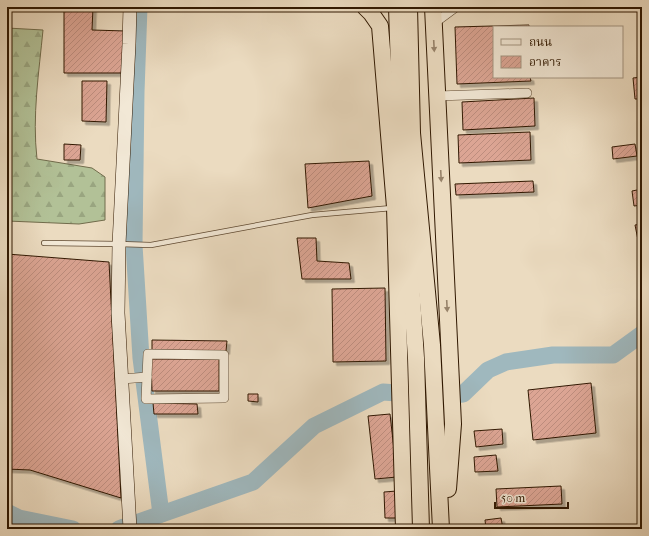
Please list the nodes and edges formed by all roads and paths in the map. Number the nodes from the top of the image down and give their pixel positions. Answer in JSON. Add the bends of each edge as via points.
{"nodes":[{"id":1,"x":130,"y":7,"type":"edge"},
{"id":2,"x":397,"y":7,"type":"edge"},
{"id":3,"x":410,"y":7,"type":"edge"},
{"id":4,"x":417,"y":7,"type":"edge"},
{"id":5,"x":433,"y":7,"type":"edge"},
{"id":6,"x":456,"y":7,"type":"edge"},
{"id":7,"x":370,"y":8,"type":"edge"},
{"id":8,"x":433,"y":24,"type":"junction"},
{"id":9,"x":527,"y":93,"type":"dead end"},
{"id":10,"x":437,"y":96,"type":"junction"},
{"id":11,"x":406,"y":133,"type":"junction"},
{"id":12,"x":396,"y":207,"type":"junction"},
{"id":13,"x":44,"y":243,"type":"dead end"},
{"id":14,"x":119,"y":244,"type":"junction"},
{"id":15,"x":147,"y":377,"type":"junction"},
{"id":16,"x":122,"y":379,"type":"junction"},
{"id":17,"x":412,"y":522,"type":"edge"},
{"id":18,"x":441,"y":524,"type":"edge"},
{"id":19,"x":130,"y":529,"type":"edge"},
{"id":20,"x":404,"y":529,"type":"edge"},
{"id":21,"x":421,"y":529,"type":"edge"}],
"edges":[{"from":1,"to":14,"type":"street"},
{"from":2,"to":11,"type":"highway"},
{"from":3,"to":11,"type":"highway"},
{"from":4,"to":18,"type":"highway","via":[[421,133],[445,426]]},
{"from":5,"to":8,"type":"highway"},
{"from":6,"to":8,"type":"street"},
{"from":7,"to":12,"type":"highway","via":[[380,26]]},
{"from":7,"to":17,"type":"highway","via":[[380,11],[387,25],[391,46]]},
{"from":8,"to":10,"type":"highway","one_way":true},
{"from":9,"to":10,"type":"street"},
{"from":10,"to":18,"type":"highway","one_way":true,"via":[[453,424],[447,509]]},
{"from":11,"to":18,"type":"highway","via":[[432,345]]},
{"from":11,"to":21,"type":"highway"},
{"from":12,"to":14,"type":"lane","via":[[312,215],[151,245]]},
{"from":12,"to":20,"type":"highway"},
{"from":13,"to":14,"type":"lane"},
{"from":14,"to":16,"type":"street","via":[[118,313]]},
{"from":15,"to":15,"type":"street","via":[[148,354],[224,355],[224,398],[146,399]]},
{"from":15,"to":16,"type":"street"},
{"from":16,"to":19,"type":"street"}]}
